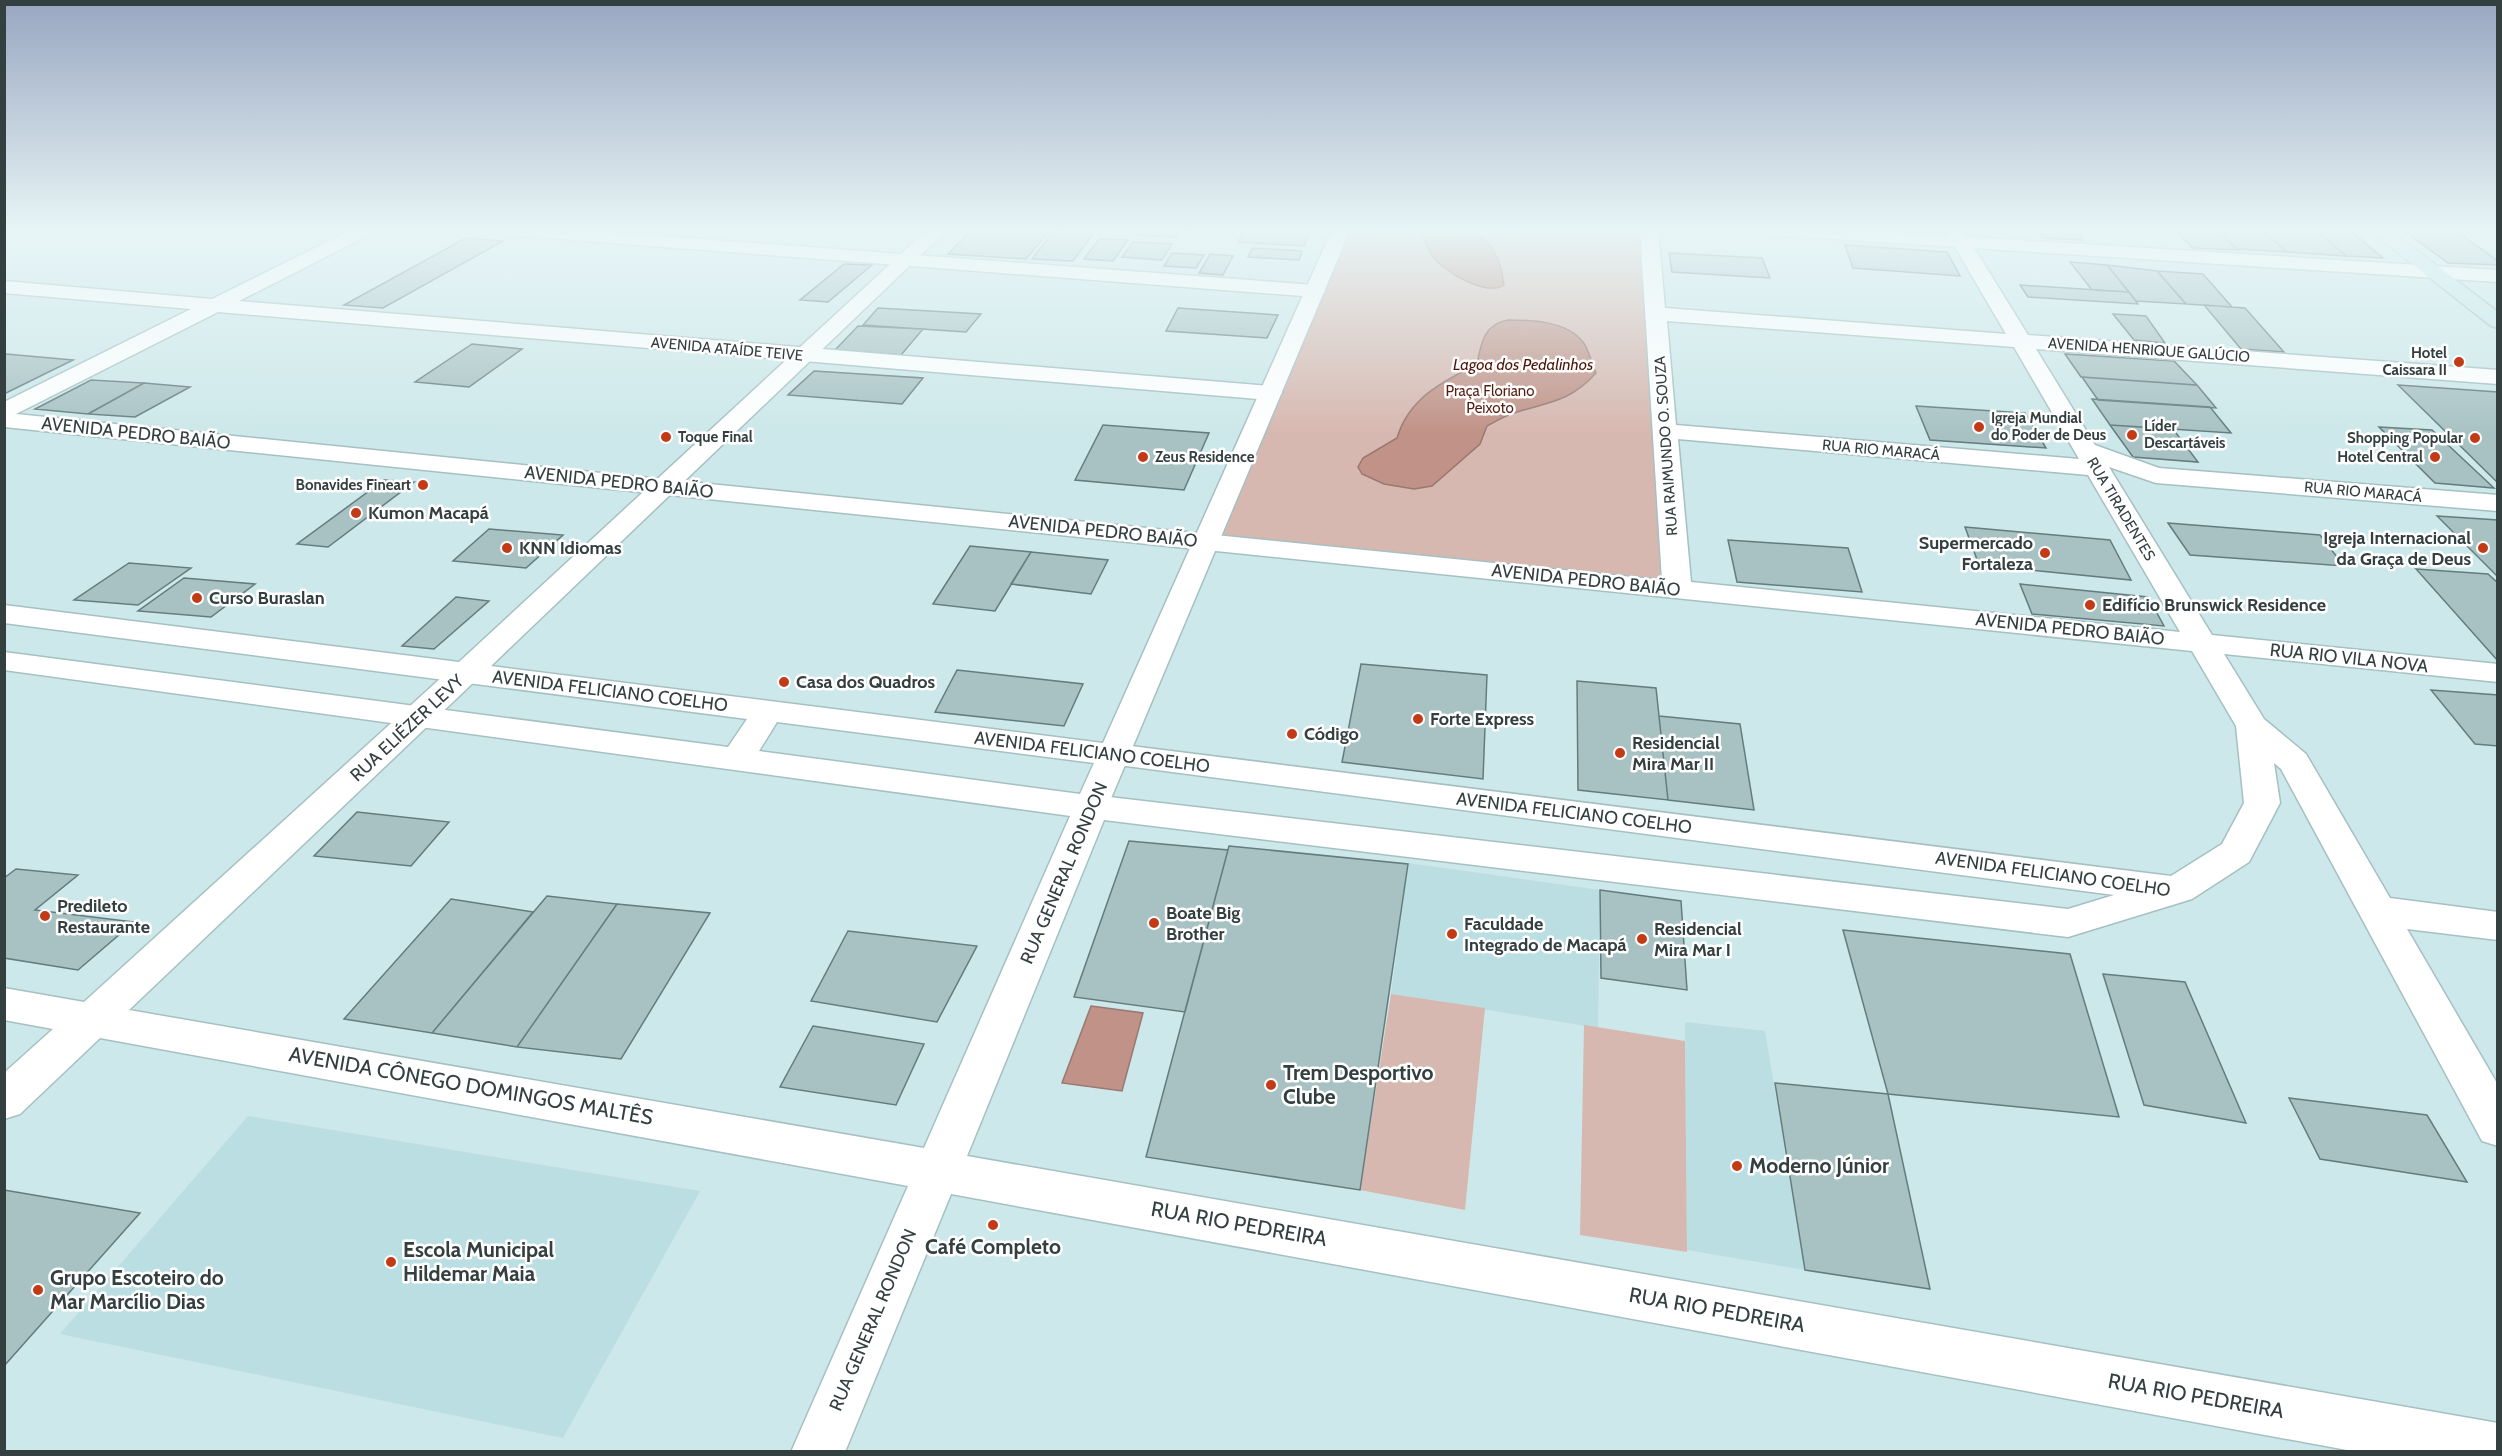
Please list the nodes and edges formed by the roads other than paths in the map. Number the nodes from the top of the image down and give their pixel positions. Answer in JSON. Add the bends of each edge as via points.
{"nodes":[{"id":1,"x":134,"y":298,"type":"edge"},
{"id":2,"x":231,"y":298,"type":"edge"},
{"id":3,"x":866,"y":298,"type":"edge"},
{"id":4,"x":1313,"y":298,"type":"edge"},
{"id":5,"x":1655,"y":298,"type":"edge"},
{"id":6,"x":1995,"y":298,"type":"edge"},
{"id":7,"x":2466,"y":298,"type":"edge"},
{"id":8,"x":217,"y":305,"type":"junction"},
{"id":9,"x":1656,"y":314,"type":"junction"},
{"id":10,"x":2498,"y":322,"type":"edge"},
{"id":11,"x":2021,"y":341,"type":"junction"},
{"id":12,"x":803,"y":356,"type":"junction"},
{"id":13,"x":2498,"y":377,"type":"edge"},
{"id":14,"x":1270,"y":393,"type":"junction"},
{"id":15,"x":4,"y":411,"type":"edge"},
{"id":16,"x":4,"y":420,"type":"edge"},
{"id":17,"x":1665,"y":431,"type":"junction"},
{"id":18,"x":2092,"y":459,"type":"junction"},
{"id":19,"x":2156,"y":475,"type":"junction"},
{"id":20,"x":663,"y":486,"type":"junction"},
{"id":21,"x":2114,"y":497,"type":"junction"},
{"id":22,"x":2498,"y":503,"type":"edge"},
{"id":23,"x":1206,"y":542,"type":"junction"},
{"id":24,"x":1677,"y":589,"type":"junction"},
{"id":25,"x":4,"y":614,"type":"edge"},
{"id":26,"x":203,"y":639,"type":"junction"},
{"id":27,"x":2201,"y":643,"type":"junction"},
{"id":28,"x":4,"y":661,"type":"edge"},
{"id":29,"x":2498,"y":673,"type":"edge"},
{"id":30,"x":464,"y":674,"type":"junction"},
{"id":31,"x":148,"y":680,"type":"junction"},
{"id":32,"x":770,"y":710,"type":"junction"},
{"id":33,"x":420,"y":716,"type":"junction"},
{"id":34,"x":2252,"y":726,"type":"junction"},
{"id":35,"x":1115,"y":755,"type":"junction"},
{"id":36,"x":737,"y":759,"type":"junction"},
{"id":37,"x":1505,"y":805,"type":"junction"},
{"id":38,"x":1092,"y":807,"type":"junction"},
{"id":39,"x":1502,"y":856,"type":"junction"},
{"id":40,"x":2179,"y":889,"type":"junction"},
{"id":41,"x":2380,"y":911,"type":"junction"},
{"id":42,"x":2498,"y":926,"type":"edge"},
{"id":43,"x":4,"y":1004,"type":"edge"},
{"id":44,"x":93,"y":1018,"type":"junction"},
{"id":45,"x":4,"y":1101,"type":"edge"},
{"id":46,"x":2498,"y":1127,"type":"edge"},
{"id":47,"x":937,"y":1170,"type":"junction"},
{"id":48,"x":2498,"y":1450,"type":"edge"},
{"id":49,"x":818,"y":1452,"type":"edge"}],
"edges":[{"from":1,"to":8,"type":"street","name":"AVENIDA ATAÍDE TEIVE"},
{"from":2,"to":8,"type":"street"},
{"from":3,"to":12,"type":"street","name":"RUA ELIÉZER LEVY"},
{"from":4,"to":14,"type":"street","name":"RUA GENERAL RONDON"},
{"from":5,"to":9,"type":"street","name":"RUA RAIMUNDO O. SOUZA"},
{"from":6,"to":11,"type":"street","name":"RUA TIRADENTES"},
{"from":7,"to":10,"type":"main road"},
{"from":8,"to":12,"type":"street","name":"AVENIDA ATAÍDE TEIVE"},
{"from":8,"to":15,"type":"street"},
{"from":9,"to":11,"type":"street","name":"AVENIDA HENRIQUE GALÚCIO"},
{"from":9,"to":17,"type":"street","name":"RUA RAIMUNDO O. SOUZA"},
{"from":11,"to":13,"type":"street","name":"AVENIDA HENRIQUE GALÚCIO"},
{"from":11,"to":18,"type":"street","name":"RUA TIRADENTES"},
{"from":12,"to":14,"type":"street","name":"AVENIDA ATAÍDE TEIVE"},
{"from":12,"to":20,"type":"street","name":"RUA ELIÉZER LEVY"},
{"from":14,"to":23,"type":"street","name":"RUA GENERAL RONDON"},
{"from":16,"to":20,"type":"street","name":"AVENIDA PEDRO BAIÃO"},
{"from":17,"to":18,"type":"street","name":"RUA RIO MARACÁ"},
{"from":17,"to":24,"type":"street","name":"RUA RAIMUNDO O. SOUZA"},
{"from":18,"to":19,"type":"street","name":"RUA RIO MARACÁ"},
{"from":18,"to":21,"type":"street","name":"RUA TIRADENTES"},
{"from":19,"to":21,"type":"street"},
{"from":19,"to":22,"type":"street","name":"RUA RIO MARACÁ"},
{"from":20,"to":23,"type":"street","name":"AVENIDA PEDRO BAIÃO"},
{"from":20,"to":30,"type":"street","name":"RUA ELIÉZER LEVY"},
{"from":21,"to":27,"type":"street","name":"RUA TIRADENTES"},
{"from":23,"to":24,"type":"street","name":"AVENIDA PEDRO BAIÃO"},
{"from":23,"to":35,"type":"street","name":"RUA GENERAL RONDON"},
{"from":24,"to":27,"type":"street","name":"AVENIDA PEDRO BAIÃO"},
{"from":25,"to":26,"type":"street","name":"AVENIDA FELICIANO COELHO"},
{"from":26,"to":30,"type":"street","name":"AVENIDA FELICIANO COELHO"},
{"from":26,"to":31,"type":"street"},
{"from":27,"to":29,"type":"street","name":"RUA RIO VILA NOVA"},
{"from":27,"to":34,"type":"street","name":"RUA TIRADENTES"},
{"from":28,"to":31,"type":"street","name":"AVENIDA FELICIANO COELHO"},
{"from":30,"to":32,"type":"street","name":"AVENIDA FELICIANO COELHO"},
{"from":30,"to":33,"type":"street","name":"RUA ELIÉZER LEVY"},
{"from":31,"to":33,"type":"street","name":"AVENIDA FELICIANO COELHO"},
{"from":32,"to":35,"type":"street","name":"AVENIDA FELICIANO COELHO"},
{"from":32,"to":36,"type":"street"},
{"from":33,"to":36,"type":"street","name":"AVENIDA FELICIANO COELHO"},
{"from":33,"to":44,"type":"street","name":"RUA ELIÉZER LEVY"},
{"from":34,"to":40,"type":"street","name":"RUA TIRADENTES","via":[[2262,803],[2236,853]]},
{"from":34,"to":41,"type":"street","name":"RUA TIRADENTES","via":[[2294,762]]},
{"from":35,"to":37,"type":"street","name":"AVENIDA FELICIANO COELHO"},
{"from":35,"to":38,"type":"street","name":"RUA GENERAL RONDON"},
{"from":36,"to":38,"type":"street","name":"AVENIDA FELICIANO COELHO"},
{"from":37,"to":39,"type":"street"},
{"from":37,"to":40,"type":"street","name":"AVENIDA FELICIANO COELHO"},
{"from":38,"to":39,"type":"street","name":"AVENIDA FELICIANO COELHO"},
{"from":38,"to":47,"type":"street","name":"RUA GENERAL RONDON"},
{"from":39,"to":40,"type":"street","name":"AVENIDA FELICIANO COELHO","via":[[2068,923]]},
{"from":41,"to":42,"type":"street"},
{"from":41,"to":46,"type":"street","name":"RUA TIRADENTES"},
{"from":43,"to":44,"type":"street","name":"AVENIDA CÔNEGO DOMINGOS MALTÊS"},
{"from":44,"to":45,"type":"street","name":"RUA ELIÉZER LEVY"},
{"from":44,"to":47,"type":"street","name":"AVENIDA CÔNEGO DOMINGOS MALTÊS"},
{"from":47,"to":48,"type":"street","name":"RUA RIO PEDREIRA"},
{"from":47,"to":49,"type":"street","name":"RUA GENERAL RONDON"}]}
